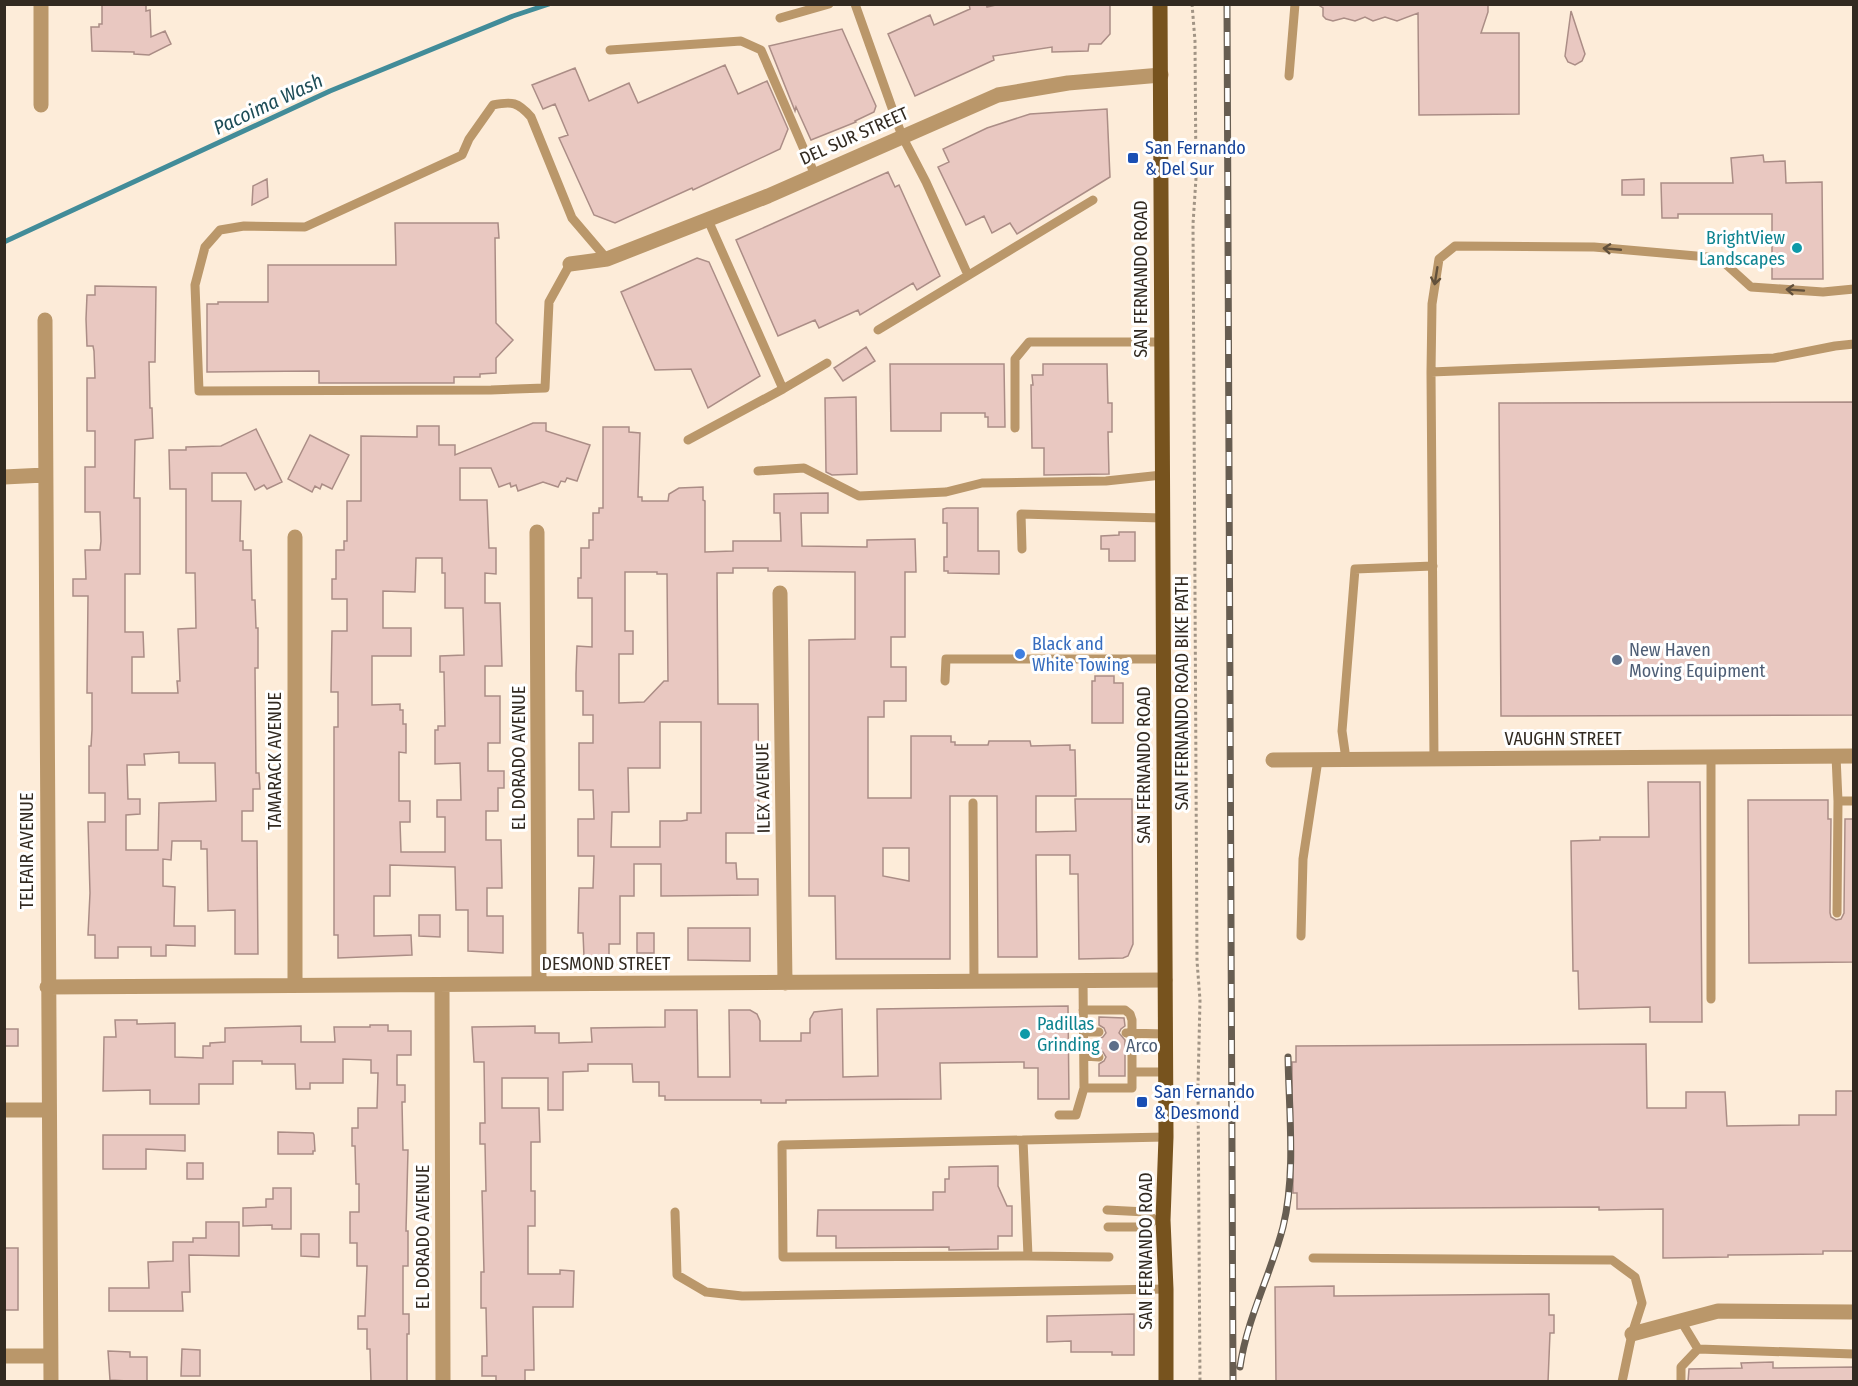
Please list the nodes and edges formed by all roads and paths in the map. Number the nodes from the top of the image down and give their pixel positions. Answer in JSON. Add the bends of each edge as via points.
{"nodes":[{"id":1,"x":41,"y":4,"type":"edge"},
{"id":2,"x":829,"y":4,"type":"edge"},
{"id":3,"x":855,"y":4,"type":"edge"},
{"id":4,"x":1160,"y":4,"type":"edge"},
{"id":5,"x":1192,"y":4,"type":"edge"},
{"id":6,"x":1294,"y":4,"type":"edge"},
{"id":7,"x":780,"y":18,"type":"dead end"},
{"id":8,"x":610,"y":50,"type":"dead end"},
{"id":9,"x":1161,"y":75,"type":"junction"},
{"id":10,"x":1289,"y":76,"type":"dead end"},
{"id":11,"x":41,"y":105,"type":"dead end"},
{"id":12,"x":902,"y":136,"type":"junction"},
{"id":13,"x":815,"y":175,"type":"junction"},
{"id":14,"x":1093,"y":200,"type":"dead end"},
{"id":15,"x":708,"y":220,"type":"junction"},
{"id":16,"x":607,"y":259,"type":"junction"},
{"id":17,"x":570,"y":264,"type":"joint"},
{"id":18,"x":968,"y":275,"type":"junction"},
{"id":19,"x":1854,"y":290,"type":"edge"},
{"id":20,"x":45,"y":320,"type":"dead end"},
{"id":21,"x":878,"y":330,"type":"dead end"},
{"id":22,"x":1161,"y":342,"type":"junction"},
{"id":23,"x":1854,"y":344,"type":"edge"},
{"id":24,"x":827,"y":363,"type":"dead end"},
{"id":25,"x":1431,"y":372,"type":"junction"},
{"id":26,"x":783,"y":388,"type":"junction"},
{"id":27,"x":1015,"y":428,"type":"dead end"},
{"id":28,"x":688,"y":440,"type":"dead end"},
{"id":29,"x":758,"y":471,"type":"dead end"},
{"id":30,"x":45,"y":475,"type":"junction"},
{"id":31,"x":1162,"y":475,"type":"junction"},
{"id":32,"x":4,"y":477,"type":"edge"},
{"id":33,"x":1162,"y":518,"type":"junction"},
{"id":34,"x":537,"y":532,"type":"dead end"},
{"id":35,"x":295,"y":537,"type":"dead end"},
{"id":36,"x":1022,"y":549,"type":"dead end"},
{"id":37,"x":1433,"y":566,"type":"junction"},
{"id":38,"x":780,"y":593,"type":"dead end"},
{"id":39,"x":1163,"y":659,"type":"junction"},
{"id":40,"x":945,"y":681,"type":"dead end"},
{"id":41,"x":1836,"y":756,"type":"junction"},
{"id":42,"x":1854,"y":756,"type":"edge"},
{"id":43,"x":1710,"y":757,"type":"junction"},
{"id":44,"x":1346,"y":759,"type":"junction"},
{"id":45,"x":1434,"y":759,"type":"junction"},
{"id":46,"x":1273,"y":760,"type":"dead end"},
{"id":47,"x":1318,"y":760,"type":"junction"},
{"id":48,"x":1838,"y":801,"type":"junction"},
{"id":49,"x":1854,"y":801,"type":"edge"},
{"id":50,"x":973,"y":803,"type":"dead end"},
{"id":51,"x":1837,"y":913,"type":"dead end"},
{"id":52,"x":1301,"y":936,"type":"dead end"},
{"id":53,"x":974,"y":980,"type":"junction"},
{"id":54,"x":1083,"y":980,"type":"junction"},
{"id":55,"x":1165,"y":980,"type":"junction"},
{"id":56,"x":785,"y":983,"type":"junction"},
{"id":57,"x":539,"y":984,"type":"junction"},
{"id":58,"x":295,"y":985,"type":"junction"},
{"id":59,"x":442,"y":985,"type":"junction"},
{"id":60,"x":47,"y":987,"type":"junction"},
{"id":61,"x":1711,"y":999,"type":"dead end"},
{"id":62,"x":1083,"y":1010,"type":"junction"},
{"id":63,"x":1084,"y":1032,"type":"junction"},
{"id":64,"x":1099,"y":1032,"type":"dead end"},
{"id":65,"x":1129,"y":1033,"type":"junction"},
{"id":66,"x":1165,"y":1034,"type":"junction"},
{"id":67,"x":1084,"y":1056,"type":"junction"},
{"id":68,"x":1099,"y":1057,"type":"dead end"},
{"id":69,"x":1132,"y":1072,"type":"junction"},
{"id":70,"x":1165,"y":1072,"type":"junction"},
{"id":71,"x":1084,"y":1088,"type":"junction"},
{"id":72,"x":4,"y":1110,"type":"edge"},
{"id":73,"x":48,"y":1110,"type":"junction"},
{"id":74,"x":1059,"y":1115,"type":"dead end"},
{"id":75,"x":1166,"y":1137,"type":"junction"},
{"id":76,"x":1023,"y":1140,"type":"junction"},
{"id":77,"x":1107,"y":1210,"type":"dead end"},
{"id":78,"x":675,"y":1212,"type":"dead end"},
{"id":79,"x":1159,"y":1220,"type":"junction"},
{"id":80,"x":1108,"y":1227,"type":"dead end"},
{"id":81,"x":1028,"y":1257,"type":"junction"},
{"id":82,"x":1109,"y":1257,"type":"dead end"},
{"id":83,"x":1313,"y":1258,"type":"dead end"},
{"id":84,"x":1166,"y":1289,"type":"junction"},
{"id":85,"x":1854,"y":1312,"type":"edge"},
{"id":86,"x":1681,"y":1321,"type":"junction"},
{"id":87,"x":1632,"y":1334,"type":"junction"},
{"id":88,"x":1698,"y":1349,"type":"junction"},
{"id":89,"x":1854,"y":1354,"type":"edge"},
{"id":90,"x":4,"y":1356,"type":"edge"},
{"id":91,"x":50,"y":1356,"type":"junction"},
{"id":92,"x":51,"y":1382,"type":"edge"},
{"id":93,"x":443,"y":1382,"type":"edge"},
{"id":94,"x":1166,"y":1382,"type":"edge"},
{"id":95,"x":1200,"y":1382,"type":"edge"},
{"id":96,"x":1622,"y":1382,"type":"edge"},
{"id":97,"x":1681,"y":1382,"type":"edge"}],
"edges":[{"from":1,"to":11,"type":"street"},
{"from":2,"to":7,"type":"lane"},
{"from":3,"to":12,"type":"lane"},
{"from":4,"to":9,"type":"main road","name":"SAN FERNANDO ROAD"},
{"from":5,"to":95,"type":"path","name":"SAN FERNANDO ROAD BIKE PATH"},
{"from":6,"to":10,"type":"lane"},
{"from":8,"to":13,"type":"lane","via":[[741,41],[761,50]]},
{"from":9,"to":12,"type":"street","name":"DEL SUR STREET","via":[[1068,82],[998,95]]},
{"from":9,"to":22,"type":"main road","name":"SAN FERNANDO ROAD"},
{"from":12,"to":13,"type":"street","name":"DEL SUR STREET"},
{"from":12,"to":18,"type":"lane"},
{"from":13,"to":15,"type":"street","name":"DEL SUR STREET"},
{"from":14,"to":18,"type":"lane"},
{"from":15,"to":16,"type":"street","name":"DEL SUR STREET"},
{"from":15,"to":26,"type":"lane"},
{"from":16,"to":17,"type":"street","name":"DEL SUR STREET"},
{"from":16,"to":17,"type":"lane","via":[[572,218],[531,117],[520,105],[493,105],[462,155],[304,227],[244,226],[220,230],[206,246],[195,285],[199,390],[545,388],[549,302]]},
{"from":18,"to":21,"type":"lane"},
{"from":19,"to":25,"type":"lane","one_way":true,"via":[[1751,287],[1719,258],[1594,247],[1455,246],[1439,259],[1432,304]]},
{"from":20,"to":30,"type":"street","name":"TELFAIR AVENUE"},
{"from":22,"to":27,"type":"lane","via":[[1029,342],[1015,359]]},
{"from":22,"to":31,"type":"main road","name":"SAN FERNANDO ROAD"},
{"from":23,"to":25,"type":"lane","via":[[1774,358]]},
{"from":24,"to":26,"type":"lane"},
{"from":25,"to":37,"type":"lane"},
{"from":26,"to":28,"type":"lane"},
{"from":29,"to":31,"type":"lane","via":[[804,468],[859,496],[946,492],[982,483],[1106,481]]},
{"from":30,"to":32,"type":"street"},
{"from":30,"to":60,"type":"street","name":"TELFAIR AVENUE"},
{"from":31,"to":33,"type":"main road","name":"SAN FERNANDO ROAD"},
{"from":33,"to":36,"type":"lane","via":[[1021,514]]},
{"from":33,"to":39,"type":"main road","name":"SAN FERNANDO ROAD"},
{"from":34,"to":57,"type":"street","name":"EL DORADO AVENUE"},
{"from":35,"to":58,"type":"street","name":"TAMARACK AVENUE"},
{"from":37,"to":44,"type":"lane","via":[[1355,569],[1342,731]]},
{"from":37,"to":45,"type":"lane"},
{"from":38,"to":56,"type":"street","name":"ILEX AVENUE"},
{"from":39,"to":40,"type":"lane","via":[[946,659]]},
{"from":39,"to":55,"type":"main road","name":"SAN FERNANDO ROAD"},
{"from":41,"to":42,"type":"street","name":"VAUGHN STREET"},
{"from":41,"to":43,"type":"street","name":"VAUGHN STREET"},
{"from":41,"to":48,"type":"lane"},
{"from":43,"to":45,"type":"street","name":"VAUGHN STREET"},
{"from":43,"to":61,"type":"lane"},
{"from":44,"to":45,"type":"street","name":"VAUGHN STREET"},
{"from":44,"to":47,"type":"street","name":"VAUGHN STREET"},
{"from":46,"to":47,"type":"street","name":"VAUGHN STREET"},
{"from":47,"to":52,"type":"lane","via":[[1303,859]]},
{"from":48,"to":49,"type":"lane"},
{"from":48,"to":51,"type":"lane"},
{"from":50,"to":53,"type":"lane"},
{"from":53,"to":54,"type":"street","name":"DESMOND STREET"},
{"from":53,"to":56,"type":"street","name":"DESMOND STREET"},
{"from":54,"to":55,"type":"street","name":"DESMOND STREET"},
{"from":54,"to":62,"type":"lane"},
{"from":55,"to":66,"type":"main road","name":"SAN FERNANDO ROAD"},
{"from":56,"to":57,"type":"street","name":"DESMOND STREET"},
{"from":57,"to":59,"type":"street","name":"DESMOND STREET"},
{"from":58,"to":59,"type":"street","name":"DESMOND STREET"},
{"from":58,"to":60,"type":"street","name":"DESMOND STREET"},
{"from":59,"to":93,"type":"street","name":"EL DORADO AVENUE"},
{"from":60,"to":73,"type":"street","name":"TELFAIR AVENUE"},
{"from":62,"to":63,"type":"lane"},
{"from":62,"to":65,"type":"lane","via":[[1125,1010],[1132,1020]]},
{"from":63,"to":64,"type":"lane"},
{"from":63,"to":67,"type":"lane"},
{"from":65,"to":66,"type":"lane"},
{"from":65,"to":69,"type":"lane"},
{"from":66,"to":70,"type":"main road","name":"SAN FERNANDO ROAD"},
{"from":67,"to":68,"type":"lane"},
{"from":67,"to":71,"type":"lane"},
{"from":69,"to":70,"type":"lane"},
{"from":69,"to":71,"type":"lane","via":[[1132,1088]]},
{"from":70,"to":75,"type":"main road","name":"SAN FERNANDO ROAD"},
{"from":71,"to":74,"type":"lane","via":[[1076,1115]]},
{"from":72,"to":73,"type":"street"},
{"from":73,"to":91,"type":"street","name":"TELFAIR AVENUE"},
{"from":75,"to":76,"type":"lane"},
{"from":75,"to":79,"type":"main road","name":"SAN FERNANDO ROAD"},
{"from":76,"to":81,"type":"lane"},
{"from":76,"to":81,"type":"lane","via":[[783,1145],[783,1257]]},
{"from":77,"to":79,"type":"lane","via":[[1146,1212]]},
{"from":78,"to":84,"type":"lane","via":[[677,1275],[706,1292],[742,1296]]},
{"from":79,"to":80,"type":"lane","via":[[1147,1227]]},
{"from":79,"to":84,"type":"main road","name":"SAN FERNANDO ROAD"},
{"from":81,"to":82,"type":"lane"},
{"from":83,"to":87,"type":"lane","via":[[1612,1260],[1635,1277],[1642,1303]]},
{"from":84,"to":94,"type":"main road","name":"SAN FERNANDO ROAD"},
{"from":85,"to":86,"type":"street","via":[[1718,1311]]},
{"from":86,"to":87,"type":"street"},
{"from":86,"to":88,"type":"lane"},
{"from":87,"to":96,"type":"lane"},
{"from":88,"to":89,"type":"lane"},
{"from":88,"to":97,"type":"lane","via":[[1681,1367]]},
{"from":90,"to":91,"type":"street"},
{"from":91,"to":92,"type":"street","name":"TELFAIR AVENUE"}]}
